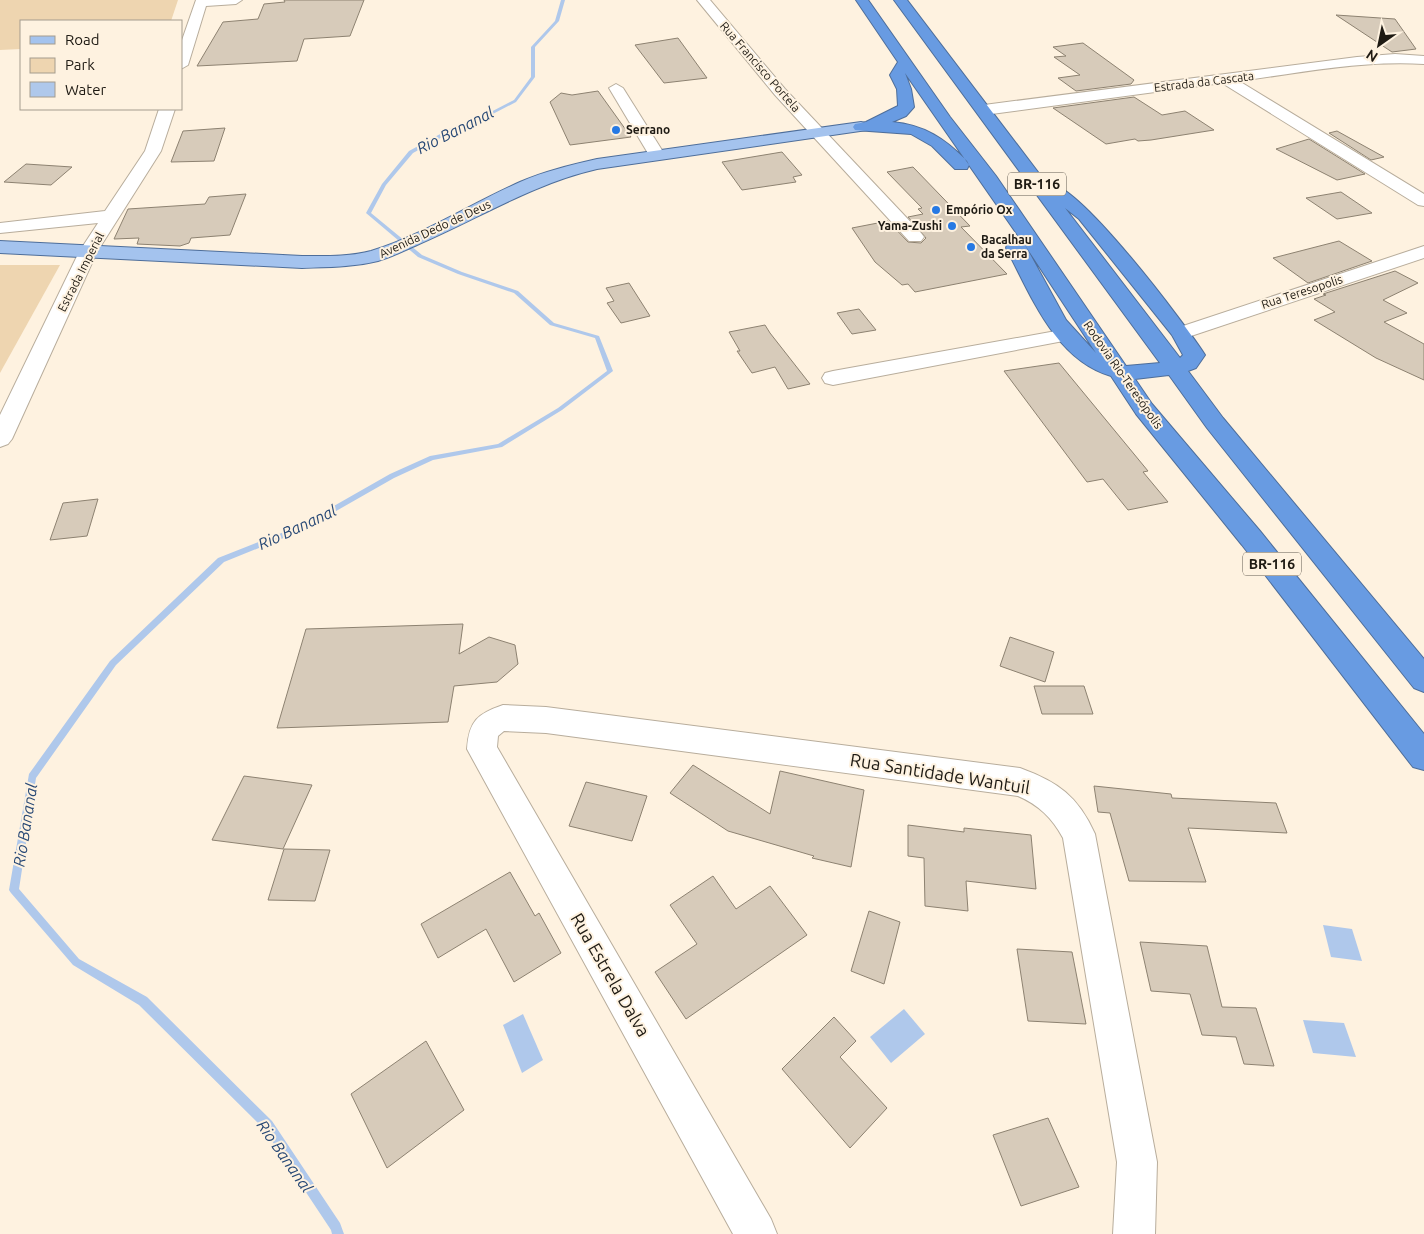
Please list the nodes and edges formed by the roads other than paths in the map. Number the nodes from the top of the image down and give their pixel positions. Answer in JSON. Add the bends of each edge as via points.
{"nodes":[{"id":1,"x":236,"y":0,"type":"edge"},
{"id":2,"x":703,"y":0,"type":"edge"},
{"id":3,"x":862,"y":0,"type":"edge"},
{"id":4,"x":900,"y":0,"type":"edge"},
{"id":5,"x":202,"y":1,"type":"edge"},
{"id":6,"x":1406,"y":58,"type":"junction"},
{"id":7,"x":1424,"y":60,"type":"edge"},
{"id":8,"x":182,"y":62,"type":"edge"},
{"id":9,"x":905,"y":62,"type":"junction"},
{"id":10,"x":1424,"y":67,"type":"edge"},
{"id":11,"x":1227,"y":80,"type":"junction"},
{"id":12,"x":616,"y":88,"type":"dead end"},
{"id":13,"x":167,"y":110,"type":"edge"},
{"id":14,"x":984,"y":110,"type":"junction"},
{"id":15,"x":861,"y":127,"type":"junction"},
{"id":16,"x":818,"y":133,"type":"junction"},
{"id":17,"x":657,"y":155,"type":"junction"},
{"id":18,"x":1022,"y":164,"type":"junction"},
{"id":19,"x":990,"y":180,"type":"junction"},
{"id":20,"x":1424,"y":201,"type":"edge"},
{"id":21,"x":110,"y":216,"type":"junction"},
{"id":22,"x":1018,"y":223,"type":"junction"},
{"id":23,"x":0,"y":228,"type":"edge"},
{"id":24,"x":915,"y":237,"type":"dead end"},
{"id":25,"x":0,"y":248,"type":"edge"},
{"id":26,"x":88,"y":252,"type":"junction"},
{"id":27,"x":1424,"y":252,"type":"edge"},
{"id":28,"x":1181,"y":333,"type":"junction"},
{"id":29,"x":1067,"y":335,"type":"junction"},
{"id":30,"x":1173,"y":368,"type":"junction"},
{"id":31,"x":1119,"y":372,"type":"junction"},
{"id":32,"x":833,"y":378,"type":"dead end"},
{"id":33,"x":0,"y":439,"type":"edge"},
{"id":34,"x":1424,"y":680,"type":"edge"},
{"id":35,"x":497,"y":719,"type":"joint"},
{"id":36,"x":1424,"y":757,"type":"edge"},
{"id":37,"x":756,"y":1234,"type":"edge"},
{"id":38,"x":1134,"y":1234,"type":"edge"}],
"edges":[{"from":1,"to":5,"type":"street"},
{"from":2,"to":16,"type":"street","name":"Rua Francisco Portela"},
{"from":3,"to":9,"type":"highway","name":"Rodovia Rio-Teresópolis","number":"BR-116"},
{"from":4,"to":14,"type":"highway","number":"BR-116"},
{"from":5,"to":8,"type":"street"},
{"from":6,"to":7,"type":"street","name":"Estrada da Cascata"},
{"from":6,"to":10,"type":"street"},
{"from":6,"to":11,"type":"street","name":"Estrada da Cascata","via":[[1357,61]]},
{"from":9,"to":15,"type":"highway","via":[[898,76],[906,106],[895,116]]},
{"from":9,"to":19,"type":"highway","name":"Rodovia Rio-Teresópolis","number":"BR-116"},
{"from":11,"to":14,"type":"street","name":"Estrada da Cascata"},
{"from":11,"to":20,"type":"street"},
{"from":12,"to":17,"type":"street"},
{"from":13,"to":21,"type":"street","name":"Estrada Imperial","via":[[153,151]]},
{"from":14,"to":18,"type":"highway","number":"BR-116"},
{"from":15,"to":16,"type":"main road","name":"Avenida Dedo de Deus"},
{"from":15,"to":19,"type":"highway","via":[[905,127],[919,131],[944,148],[960,166]]},
{"from":16,"to":17,"type":"main road","name":"Avenida Dedo de Deus"},
{"from":16,"to":24,"type":"street","name":"Rua Francisco Portela"},
{"from":17,"to":26,"type":"main road","name":"Avenida Dedo de Deus","via":[[562,172],[374,256],[302,262]]},
{"from":18,"to":28,"type":"highway","via":[[1085,215]]},
{"from":18,"to":30,"type":"highway","number":"BR-116"},
{"from":19,"to":22,"type":"highway","name":"Rodovia Rio-Teresópolis","number":"BR-116"},
{"from":21,"to":23,"type":"street"},
{"from":21,"to":26,"type":"street","name":"Estrada Imperial"},
{"from":22,"to":29,"type":"highway","via":[[1015,248]]},
{"from":22,"to":31,"type":"highway","name":"Rodovia Rio-Teresópolis","number":"BR-116"},
{"from":25,"to":26,"type":"main road","name":"Avenida Dedo de Deus"},
{"from":26,"to":33,"type":"street","name":"Estrada Imperial"},
{"from":27,"to":28,"type":"street","name":"Rua Teresopolis"},
{"from":28,"to":30,"type":"highway","via":[[1194,355],[1188,365]]},
{"from":29,"to":31,"type":"highway","via":[[1089,360]]},
{"from":29,"to":32,"type":"street"},
{"from":30,"to":31,"type":"highway"},
{"from":30,"to":34,"type":"highway","number":"BR-116"},
{"from":31,"to":36,"type":"highway","name":"Rodovia Rio-Teresópolis","number":"BR-116","via":[[1144,408]]},
{"from":35,"to":37,"type":"street","name":"Rua Estrela Dalva","via":[[481,736],[482,749]]},
{"from":35,"to":38,"type":"street","name":"Rua Santidade Wantuil","via":[[546,720],[1020,782],[1043,790],[1060,804],[1079,834],[1137,1162]]}]}
